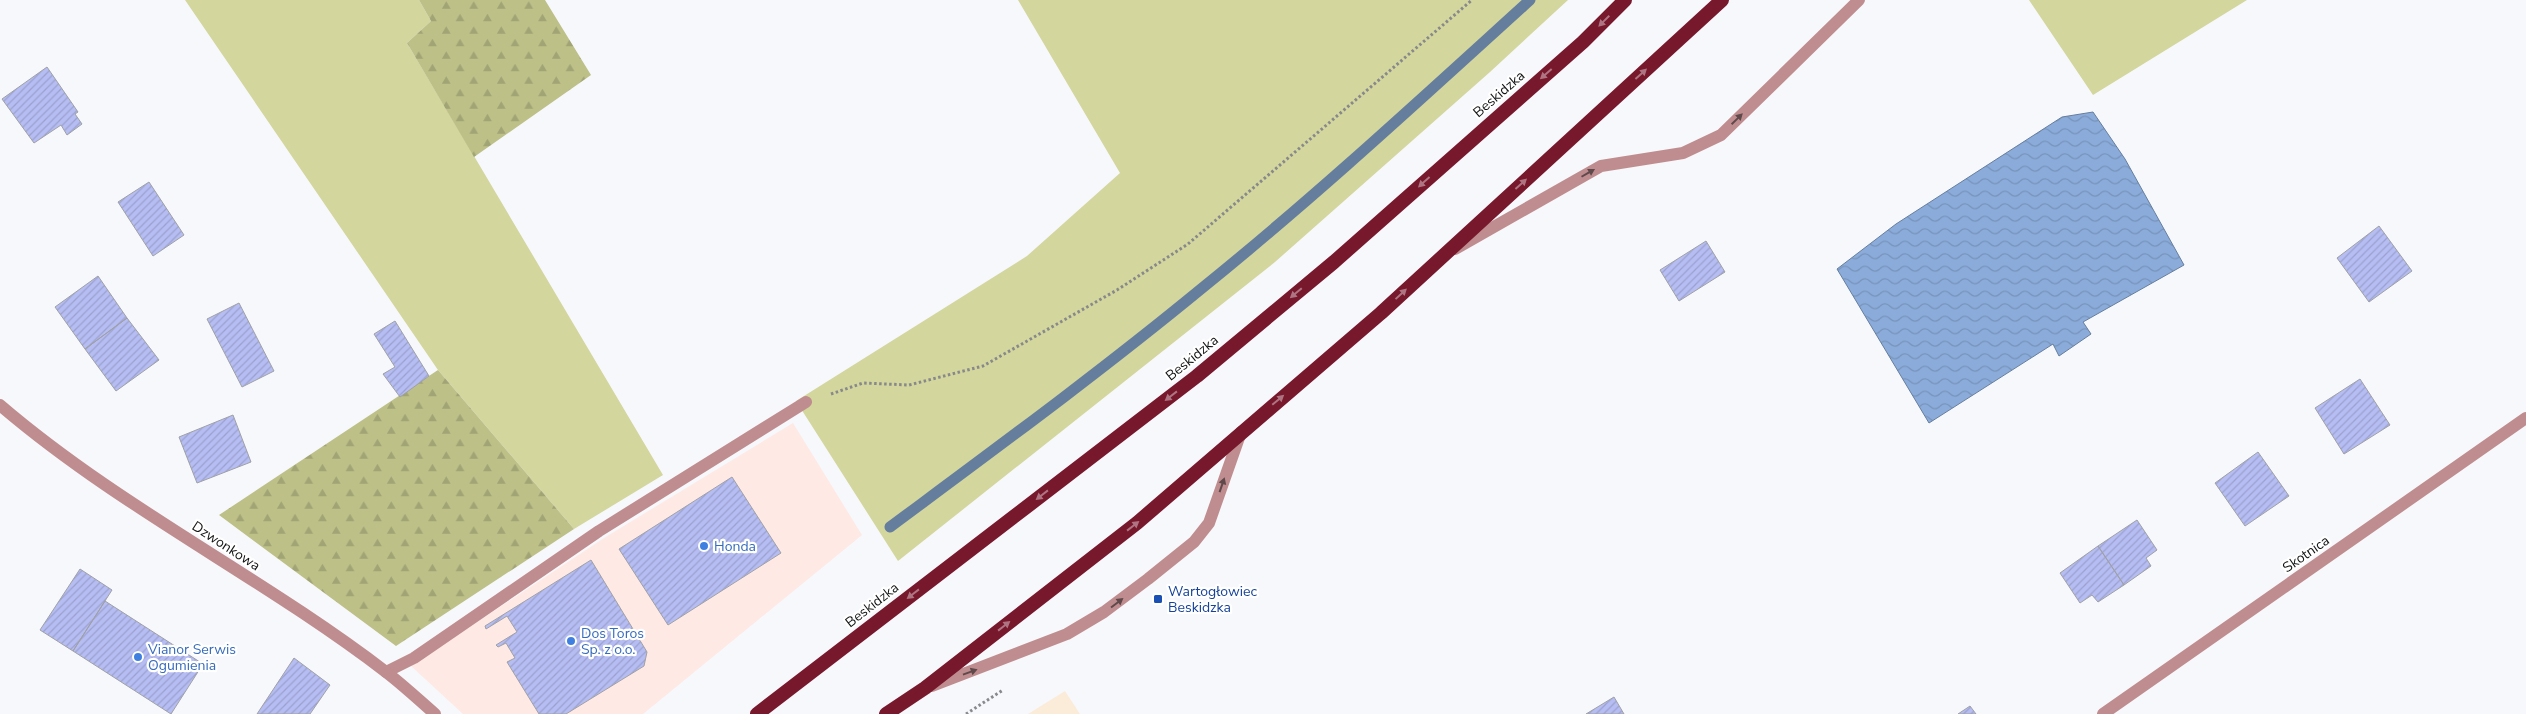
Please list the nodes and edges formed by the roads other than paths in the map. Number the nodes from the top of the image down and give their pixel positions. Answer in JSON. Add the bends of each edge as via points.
{"nodes":[{"id":1,"x":1626,"y":0,"type":"edge"},
{"id":2,"x":1722,"y":0,"type":"edge"},
{"id":3,"x":1858,"y":0,"type":"edge"},
{"id":4,"x":1440,"y":258,"type":"junction"},
{"id":5,"x":806,"y":402,"type":"road end"},
{"id":6,"x":0,"y":405,"type":"edge"},
{"id":7,"x":2526,"y":418,"type":"edge"},
{"id":8,"x":1241,"y":432,"type":"junction"},
{"id":9,"x":386,"y":672,"type":"junction"},
{"id":10,"x":924,"y":688,"type":"junction"},
{"id":11,"x":435,"y":714,"type":"edge"},
{"id":12,"x":757,"y":714,"type":"edge"},
{"id":13,"x":886,"y":714,"type":"edge"},
{"id":14,"x":901,"y":714,"type":"edge"},
{"id":15,"x":2103,"y":714,"type":"edge"}],
"edges":[{"from":1,"to":12,"type":"highway","name":"Beskidzka","one_way":true,"via":[[1583,42],[1334,262],[1205,369]]},
{"from":4,"to":2,"type":"highway","one_way":true},
{"from":4,"to":3,"type":"street","one_way":true,"via":[[1601,166],[1683,153],[1721,135]]},
{"from":8,"to":4,"type":"highway","one_way":true,"via":[[1381,313]]},
{"from":5,"to":9,"type":"street","via":[[599,531],[414,658]]},
{"from":6,"to":9,"type":"street","name":"Dzwonkowa","via":[[94,478]]},
{"from":7,"to":15,"type":"street","name":"Skotnica"},
{"from":10,"to":8,"type":"highway","one_way":true,"via":[[1137,523]]},
{"from":10,"to":8,"type":"street","one_way":true,"via":[[1067,634],[1104,612],[1194,542],[1209,523]]},
{"from":9,"to":11,"type":"street","name":"Dzwonkowa"},
{"from":10,"to":13,"type":"highway"},
{"from":10,"to":14,"type":"highway"}]}
